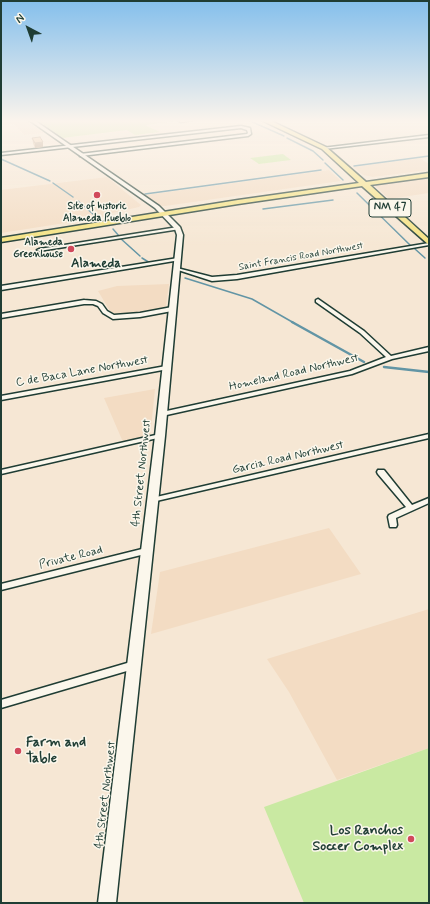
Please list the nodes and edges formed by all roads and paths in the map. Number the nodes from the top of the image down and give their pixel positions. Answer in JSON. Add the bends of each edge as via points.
{"nodes":[{"id":1,"x":91,"y":162,"type":"edge"},
{"id":2,"x":340,"y":162,"type":"edge"},
{"id":3,"x":429,"y":171,"type":"edge"},
{"id":4,"x":429,"y":174,"type":"edge"},
{"id":5,"x":362,"y":182,"type":"junction"},
{"id":6,"x":163,"y":212,"type":"junction"},
{"id":7,"x":178,"y":228,"type":"junction"},
{"id":8,"x":1,"y":236,"type":"edge"},
{"id":9,"x":1,"y":240,"type":"edge"},
{"id":10,"x":429,"y":244,"type":"edge"},
{"id":11,"x":38,"y":250,"type":"dead end"},
{"id":12,"x":178,"y":264,"type":"junction"},
{"id":13,"x":1,"y":288,"type":"edge"},
{"id":14,"x":318,"y":301,"type":"dead end"},
{"id":15,"x":172,"y":309,"type":"junction"},
{"id":16,"x":1,"y":316,"type":"edge"},
{"id":17,"x":429,"y":349,"type":"edge"},
{"id":18,"x":390,"y":358,"type":"junction"},
{"id":19,"x":166,"y":368,"type":"junction"},
{"id":20,"x":1,"y":398,"type":"edge"},
{"id":21,"x":162,"y":414,"type":"junction"},
{"id":22,"x":160,"y":436,"type":"junction"},
{"id":23,"x":429,"y":436,"type":"edge"},
{"id":24,"x":1,"y":472,"type":"edge"},
{"id":25,"x":381,"y":472,"type":"dead end"},
{"id":26,"x":152,"y":500,"type":"junction"},
{"id":27,"x":429,"y":500,"type":"edge"},
{"id":28,"x":411,"y":508,"type":"junction"},
{"id":29,"x":394,"y":525,"type":"dead end"},
{"id":30,"x":146,"y":551,"type":"junction"},
{"id":31,"x":1,"y":587,"type":"edge"},
{"id":32,"x":134,"y":665,"type":"junction"},
{"id":33,"x":1,"y":704,"type":"edge"},
{"id":34,"x":107,"y":903,"type":"edge"}],
"edges":[{"from":1,"to":6,"type":"main road"},
{"from":2,"to":5,"type":"main road","number":"NM 47"},
{"from":3,"to":5,"type":"main road"},
{"from":4,"to":5,"type":"main road"},
{"from":5,"to":6,"type":"main road"},
{"from":5,"to":10,"type":"main road","number":"NM 47"},
{"from":6,"to":7,"type":"main road"},
{"from":6,"to":8,"type":"main road"},
{"from":6,"to":9,"type":"main road"},
{"from":7,"to":11,"type":"street"},
{"from":7,"to":12,"type":"main road","name":"4th Street Northwest"},
{"from":10,"to":12,"type":"street","name":"Saint Francis Road Northwest","via":[[237,277],[212,278]]},
{"from":12,"to":13,"type":"street"},
{"from":12,"to":15,"type":"main road","name":"4th Street Northwest"},
{"from":14,"to":18,"type":"street","via":[[362,332]]},
{"from":15,"to":16,"type":"street","via":[[113,317],[100,305],[84,302]]},
{"from":15,"to":19,"type":"main road","name":"4th Street Northwest"},
{"from":17,"to":18,"type":"street","name":"Homeland Road Northwest"},
{"from":18,"to":21,"type":"street","name":"Homeland Road Northwest","via":[[352,372]]},
{"from":19,"to":20,"type":"street","name":"C de Baca Lane Northwest"},
{"from":19,"to":21,"type":"main road","name":"4th Street Northwest"},
{"from":21,"to":22,"type":"main road","name":"4th Street Northwest"},
{"from":22,"to":24,"type":"street"},
{"from":22,"to":26,"type":"main road","name":"4th Street Northwest"},
{"from":23,"to":26,"type":"street","name":"Garcia Road Northwest"},
{"from":25,"to":28,"type":"street"},
{"from":26,"to":30,"type":"main road","name":"4th Street Northwest"},
{"from":27,"to":28,"type":"street"},
{"from":28,"to":29,"type":"street","via":[[392,517]]},
{"from":30,"to":31,"type":"street","name":"Private Road"},
{"from":30,"to":32,"type":"main road","name":"4th Street Northwest"},
{"from":32,"to":33,"type":"street"},
{"from":32,"to":34,"type":"main road","name":"4th Street Northwest"}]}
